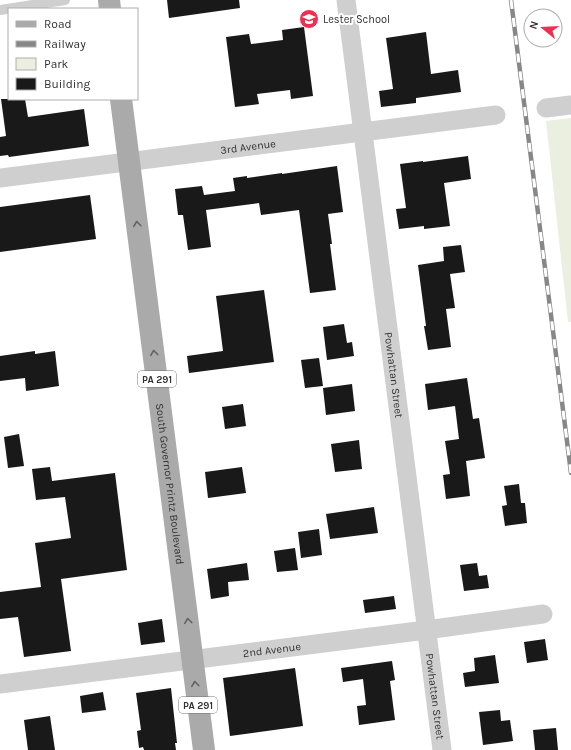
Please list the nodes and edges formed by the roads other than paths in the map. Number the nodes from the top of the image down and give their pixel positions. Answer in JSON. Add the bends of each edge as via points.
{"nodes":[{"id":1,"x":65,"y":0,"type":"edge"},
{"id":2,"x":346,"y":0,"type":"edge"},
{"id":3,"x":13,"y":8,"type":"edge"},
{"id":4,"x":121,"y":100,"type":"edge"},
{"id":5,"x":571,"y":105,"type":"edge"},
{"id":6,"x":546,"y":108,"type":"dead end"},
{"id":7,"x":496,"y":115,"type":"dead end"},
{"id":8,"x":363,"y":132,"type":"junction"},
{"id":9,"x":129,"y":161,"type":"junction"},
{"id":10,"x":0,"y":178,"type":"edge"},
{"id":11,"x":544,"y":614,"type":"dead end"},
{"id":12,"x":426,"y":630,"type":"junction"},
{"id":13,"x":192,"y":660,"type":"junction"},
{"id":14,"x":0,"y":684,"type":"edge"},
{"id":15,"x":204,"y":750,"type":"edge"},
{"id":16,"x":442,"y":750,"type":"edge"}],
"edges":[{"from":1,"to":3,"type":"lane"},
{"from":2,"to":8,"type":"street","name":"Powhattan Street"},
{"from":4,"to":9,"type":"main road","name":"South Governor Printz Boulevard","number":"PA 291"},
{"from":5,"to":6,"type":"street"},
{"from":7,"to":8,"type":"street","name":"3rd Avenue"},
{"from":8,"to":9,"type":"street","name":"3rd Avenue"},
{"from":8,"to":12,"type":"street","name":"Powhattan Street"},
{"from":9,"to":10,"type":"street","name":"3rd Avenue"},
{"from":13,"to":9,"type":"main road","name":"South Governor Printz Boulevard","number":"PA 291","one_way":true},
{"from":11,"to":12,"type":"street","name":"2nd Avenue"},
{"from":12,"to":13,"type":"street","name":"2nd Avenue"},
{"from":12,"to":16,"type":"street","name":"Powhattan Street"},
{"from":13,"to":14,"type":"street","name":"2nd Avenue"},
{"from":15,"to":13,"type":"main road","name":"South Governor Printz Boulevard","number":"PA 291","one_way":true}]}
